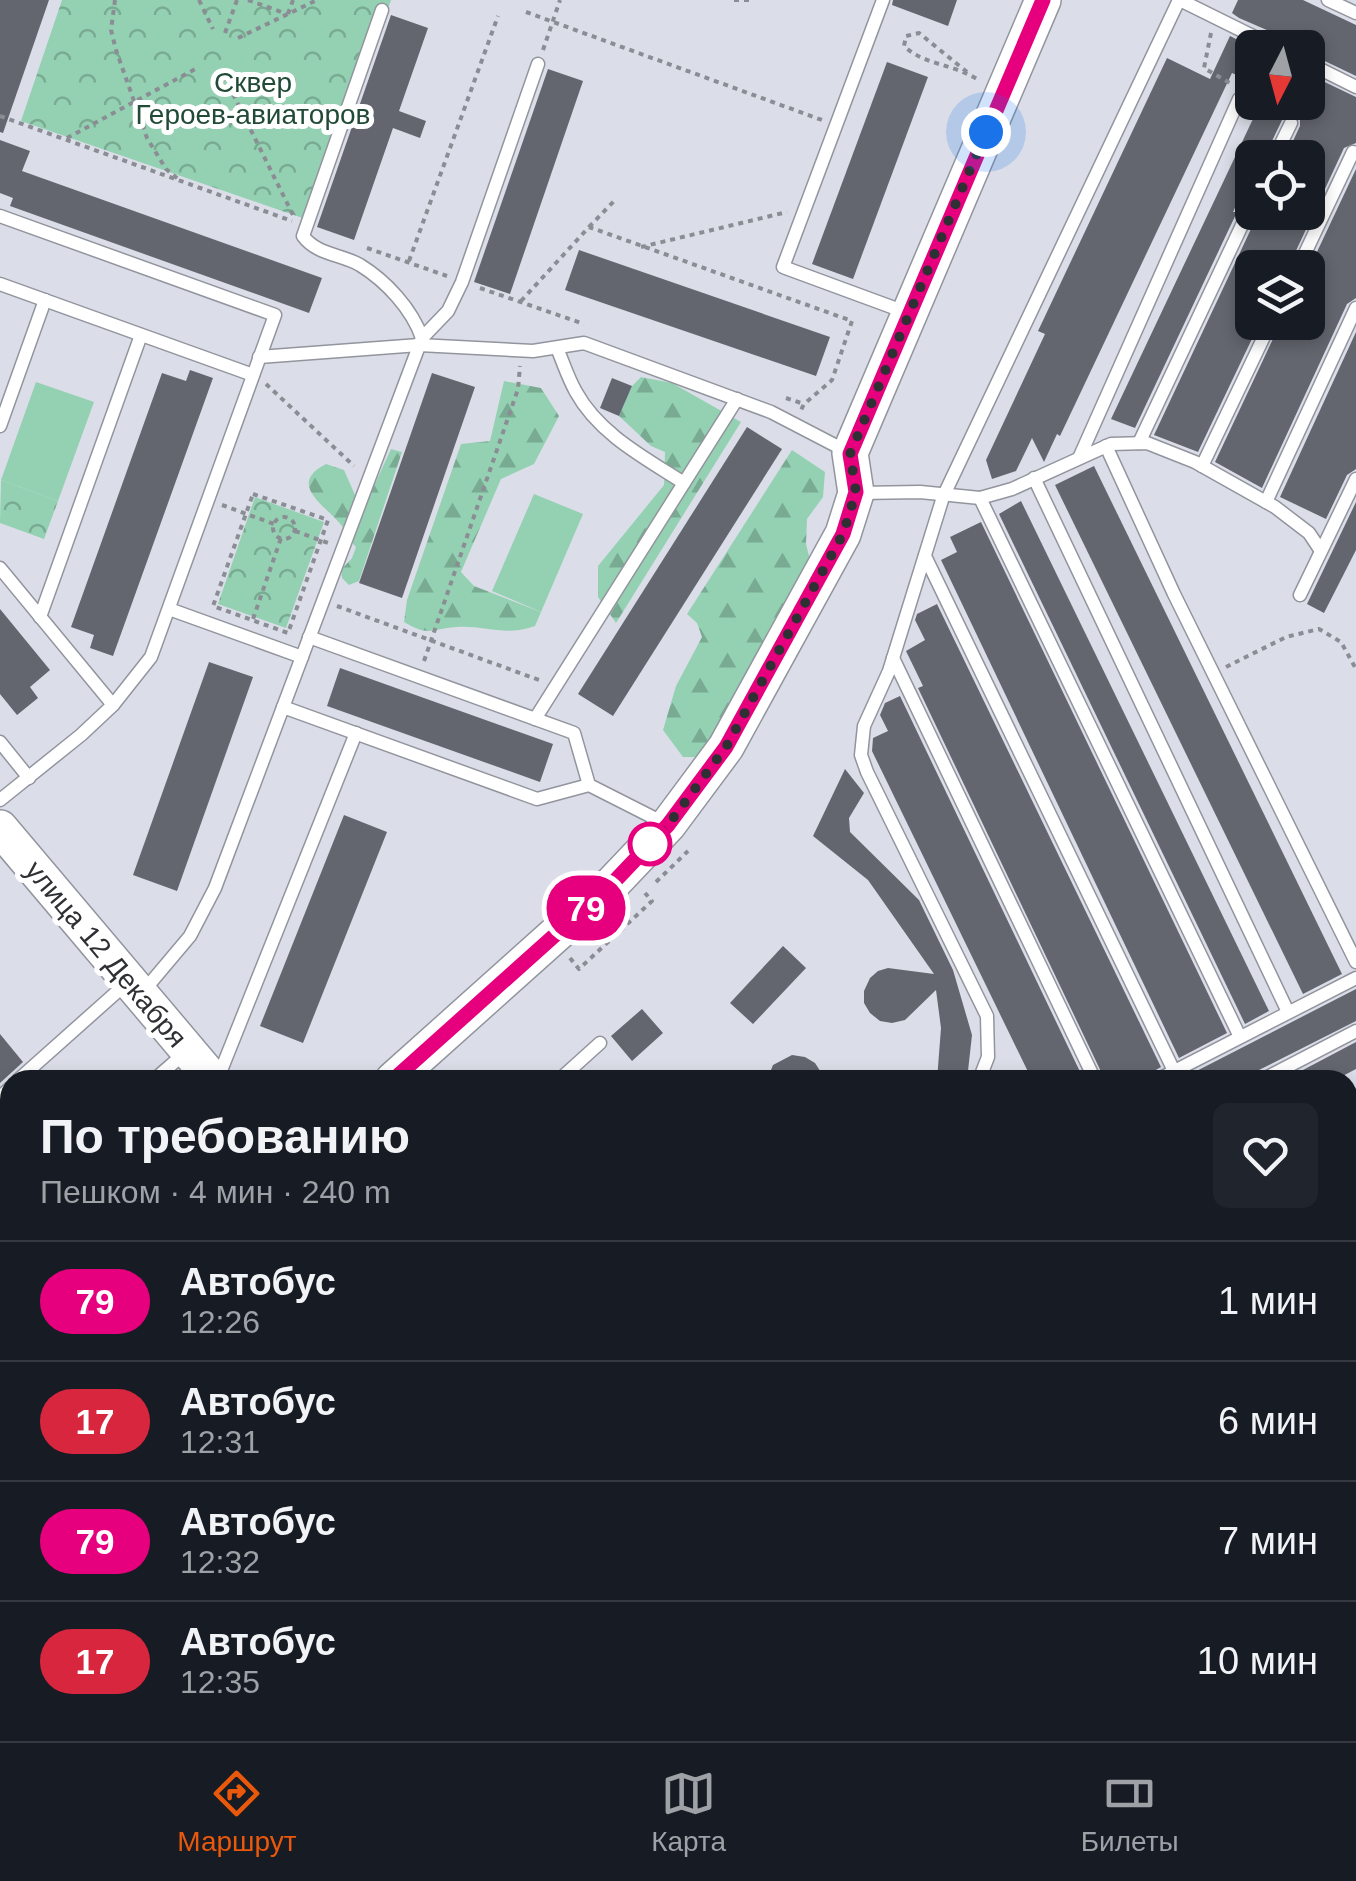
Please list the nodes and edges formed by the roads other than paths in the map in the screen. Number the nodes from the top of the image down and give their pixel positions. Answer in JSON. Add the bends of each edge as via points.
{"nodes":[{"id":1,"x":883,"y":0,"type":"edge"},
{"id":2,"x":1043,"y":0,"type":"edge"},
{"id":3,"x":1180,"y":0,"type":"edge"},
{"id":4,"x":1328,"y":0,"type":"edge"},
{"id":5,"x":382,"y":10,"type":"dead end"},
{"id":6,"x":1356,"y":13,"type":"edge"},
{"id":7,"x":1242,"y":30,"type":"edge"},
{"id":8,"x":538,"y":64,"type":"road end"},
{"id":9,"x":1325,"y":70,"type":"edge"},
{"id":10,"x":1356,"y":86,"type":"edge"},
{"id":11,"x":1235,"y":108,"type":"edge"},
{"id":12,"x":1291,"y":122,"type":"dead end"},
{"id":13,"x":1282,"y":140,"type":"edge"},
{"id":14,"x":1354,"y":152,"type":"dead end"},
{"id":15,"x":0,"y":216,"type":"edge"},
{"id":16,"x":1240,"y":230,"type":"edge"},
{"id":17,"x":1307,"y":250,"type":"edge"},
{"id":18,"x":0,"y":284,"type":"edge"},
{"id":19,"x":45,"y":300,"type":"junction"},
{"id":20,"x":1356,"y":308,"type":"edge"},
{"id":21,"x":908,"y":313,"type":"junction"},
{"id":22,"x":142,"y":335,"type":"junction"},
{"id":23,"x":1262,"y":340,"type":"edge"},
{"id":24,"x":421,"y":342,"type":"junction"},
{"id":25,"x":557,"y":348,"type":"junction"},
{"id":26,"x":259,"y":357,"type":"junction"},
{"id":27,"x":253,"y":375,"type":"junction"},
{"id":28,"x":737,"y":399,"type":"junction"},
{"id":29,"x":0,"y":426,"type":"edge"},
{"id":30,"x":1140,"y":443,"type":"junction"},
{"id":31,"x":1106,"y":446,"type":"junction"},
{"id":32,"x":850,"y":454,"type":"junction"},
{"id":33,"x":1080,"y":456,"type":"junction"},
{"id":34,"x":1202,"y":466,"type":"junction"},
{"id":35,"x":1034,"y":478,"type":"junction"},
{"id":36,"x":1356,"y":478,"type":"edge"},
{"id":37,"x":684,"y":483,"type":"junction"},
{"id":38,"x":856,"y":492,"type":"junction"},
{"id":39,"x":943,"y":497,"type":"junction"},
{"id":40,"x":980,"y":498,"type":"junction"},
{"id":41,"x":1266,"y":502,"type":"junction"},
{"id":42,"x":1320,"y":551,"type":"junction"},
{"id":43,"x":925,"y":556,"type":"junction"},
{"id":44,"x":0,"y":568,"type":"edge"},
{"id":45,"x":1300,"y":595,"type":"dead end"},
{"id":46,"x":169,"y":609,"type":"junction"},
{"id":47,"x":40,"y":617,"type":"junction"},
{"id":48,"x":310,"y":637,"type":"junction"},
{"id":49,"x":302,"y":657,"type":"junction"},
{"id":50,"x":893,"y":658,"type":"junction"},
{"id":51,"x":112,"y":705,"type":"junction"},
{"id":52,"x":283,"y":707,"type":"junction"},
{"id":53,"x":535,"y":719,"type":"junction"},
{"id":54,"x":356,"y":733,"type":"junction"},
{"id":55,"x":0,"y":742,"type":"edge"},
{"id":56,"x":29,"y":778,"type":"junction"},
{"id":57,"x":589,"y":785,"type":"junction"},
{"id":58,"x":0,"y":800,"type":"edge"},
{"id":59,"x":0,"y":828,"type":"edge"},
{"id":60,"x":678,"y":838,"type":"junction"},
{"id":61,"x":1356,"y":962,"type":"edge"},
{"id":62,"x":1356,"y":978,"type":"edge"},
{"id":63,"x":135,"y":988,"type":"junction"},
{"id":64,"x":1288,"y":1012,"type":"junction"},
{"id":65,"x":1356,"y":1031,"type":"edge"},
{"id":66,"x":1240,"y":1037,"type":"junction"},
{"id":67,"x":600,"y":1043,"type":"dead end"},
{"id":68,"x":186,"y":1051,"type":"junction"},
{"id":69,"x":31,"y":1070,"type":"edge"},
{"id":70,"x":165,"y":1070,"type":"edge"},
{"id":71,"x":205,"y":1070,"type":"edge"},
{"id":72,"x":219,"y":1070,"type":"edge"},
{"id":73,"x":404,"y":1070,"type":"edge"},
{"id":74,"x":569,"y":1070,"type":"edge"},
{"id":75,"x":983,"y":1070,"type":"edge"},
{"id":76,"x":1090,"y":1070,"type":"edge"},
{"id":77,"x":1174,"y":1070,"type":"edge"},
{"id":78,"x":1176,"y":1070,"type":"edge"},
{"id":79,"x":1281,"y":1070,"type":"edge"}],
"edges":[{"from":1,"to":21,"type":"lane","via":[[784,267]]},
{"from":2,"to":21,"type":"street"},
{"from":3,"to":7,"type":"lane"},
{"from":3,"to":39,"type":"lane"},
{"from":4,"to":6,"type":"lane"},
{"from":5,"to":24,"type":"lane","via":[[303,236],[311,246],[360,265],[388,288],[412,314]]},
{"from":8,"to":24,"type":"lane","via":[[462,282]]},
{"from":9,"to":10,"type":"lane"},
{"from":11,"to":33,"type":"lane"},
{"from":12,"to":13,"type":"lane"},
{"from":14,"to":17,"type":"lane"},
{"from":15,"to":26,"type":"lane","via":[[274,314]]},
{"from":16,"to":30,"type":"lane"},
{"from":18,"to":19,"type":"lane"},
{"from":19,"to":22,"type":"lane"},
{"from":19,"to":29,"type":"lane"},
{"from":20,"to":41,"type":"lane"},
{"from":21,"to":32,"type":"street"},
{"from":22,"to":27,"type":"lane"},
{"from":22,"to":47,"type":"lane"},
{"from":23,"to":34,"type":"lane"},
{"from":24,"to":25,"type":"lane"},
{"from":24,"to":26,"type":"lane"},
{"from":24,"to":48,"type":"lane"},
{"from":25,"to":28,"type":"lane","via":[[584,344]]},
{"from":25,"to":37,"type":"lane","via":[[592,416]]},
{"from":26,"to":27,"type":"lane"},
{"from":27,"to":46,"type":"lane"},
{"from":28,"to":32,"type":"lane"},
{"from":28,"to":37,"type":"lane"},
{"from":30,"to":31,"type":"lane"},
{"from":30,"to":34,"type":"lane"},
{"from":31,"to":33,"type":"lane"},
{"from":31,"to":61,"type":"lane"},
{"from":32,"to":38,"type":"street"},
{"from":33,"to":35,"type":"lane"},
{"from":34,"to":41,"type":"lane"},
{"from":35,"to":40,"type":"lane"},
{"from":35,"to":64,"type":"lane"},
{"from":36,"to":42,"type":"lane"},
{"from":37,"to":53,"type":"lane"},
{"from":38,"to":39,"type":"lane"},
{"from":38,"to":60,"type":"street","via":[[843,534]]},
{"from":39,"to":40,"type":"lane"},
{"from":39,"to":43,"type":"lane"},
{"from":40,"to":66,"type":"lane"},
{"from":41,"to":42,"type":"lane","via":[[1309,533]]},
{"from":42,"to":45,"type":"lane"},
{"from":43,"to":50,"type":"lane"},
{"from":43,"to":77,"type":"lane"},
{"from":44,"to":47,"type":"lane"},
{"from":46,"to":49,"type":"lane"},
{"from":46,"to":51,"type":"lane","via":[[151,657]]},
{"from":47,"to":51,"type":"lane"},
{"from":48,"to":49,"type":"lane"},
{"from":48,"to":53,"type":"lane"},
{"from":49,"to":52,"type":"lane"},
{"from":50,"to":75,"type":"lane","via":[[864,726],[861,755],[987,1016]]},
{"from":50,"to":76,"type":"lane"},
{"from":51,"to":56,"type":"lane"},
{"from":52,"to":54,"type":"lane"},
{"from":52,"to":63,"type":"lane","via":[[215,888],[190,936]]},
{"from":53,"to":57,"type":"lane","via":[[574,733]]},
{"from":54,"to":57,"type":"lane","via":[[537,800]]},
{"from":54,"to":72,"type":"lane"},
{"from":55,"to":56,"type":"lane"},
{"from":56,"to":58,"type":"lane"},
{"from":57,"to":60,"type":"lane"},
{"from":59,"to":63,"type":"street","name":"улица 12 Декабря"},
{"from":60,"to":73,"type":"street","via":[[612,884]]},
{"from":62,"to":64,"type":"lane"},
{"from":63,"to":68,"type":"street","name":"улица 12 Декабря"},
{"from":63,"to":69,"type":"lane"},
{"from":64,"to":66,"type":"lane"},
{"from":65,"to":79,"type":"lane"},
{"from":66,"to":78,"type":"lane"},
{"from":67,"to":74,"type":"lane"},
{"from":68,"to":70,"type":"lane"},
{"from":68,"to":71,"type":"street","name":"улица 12 Декабря"}]}
